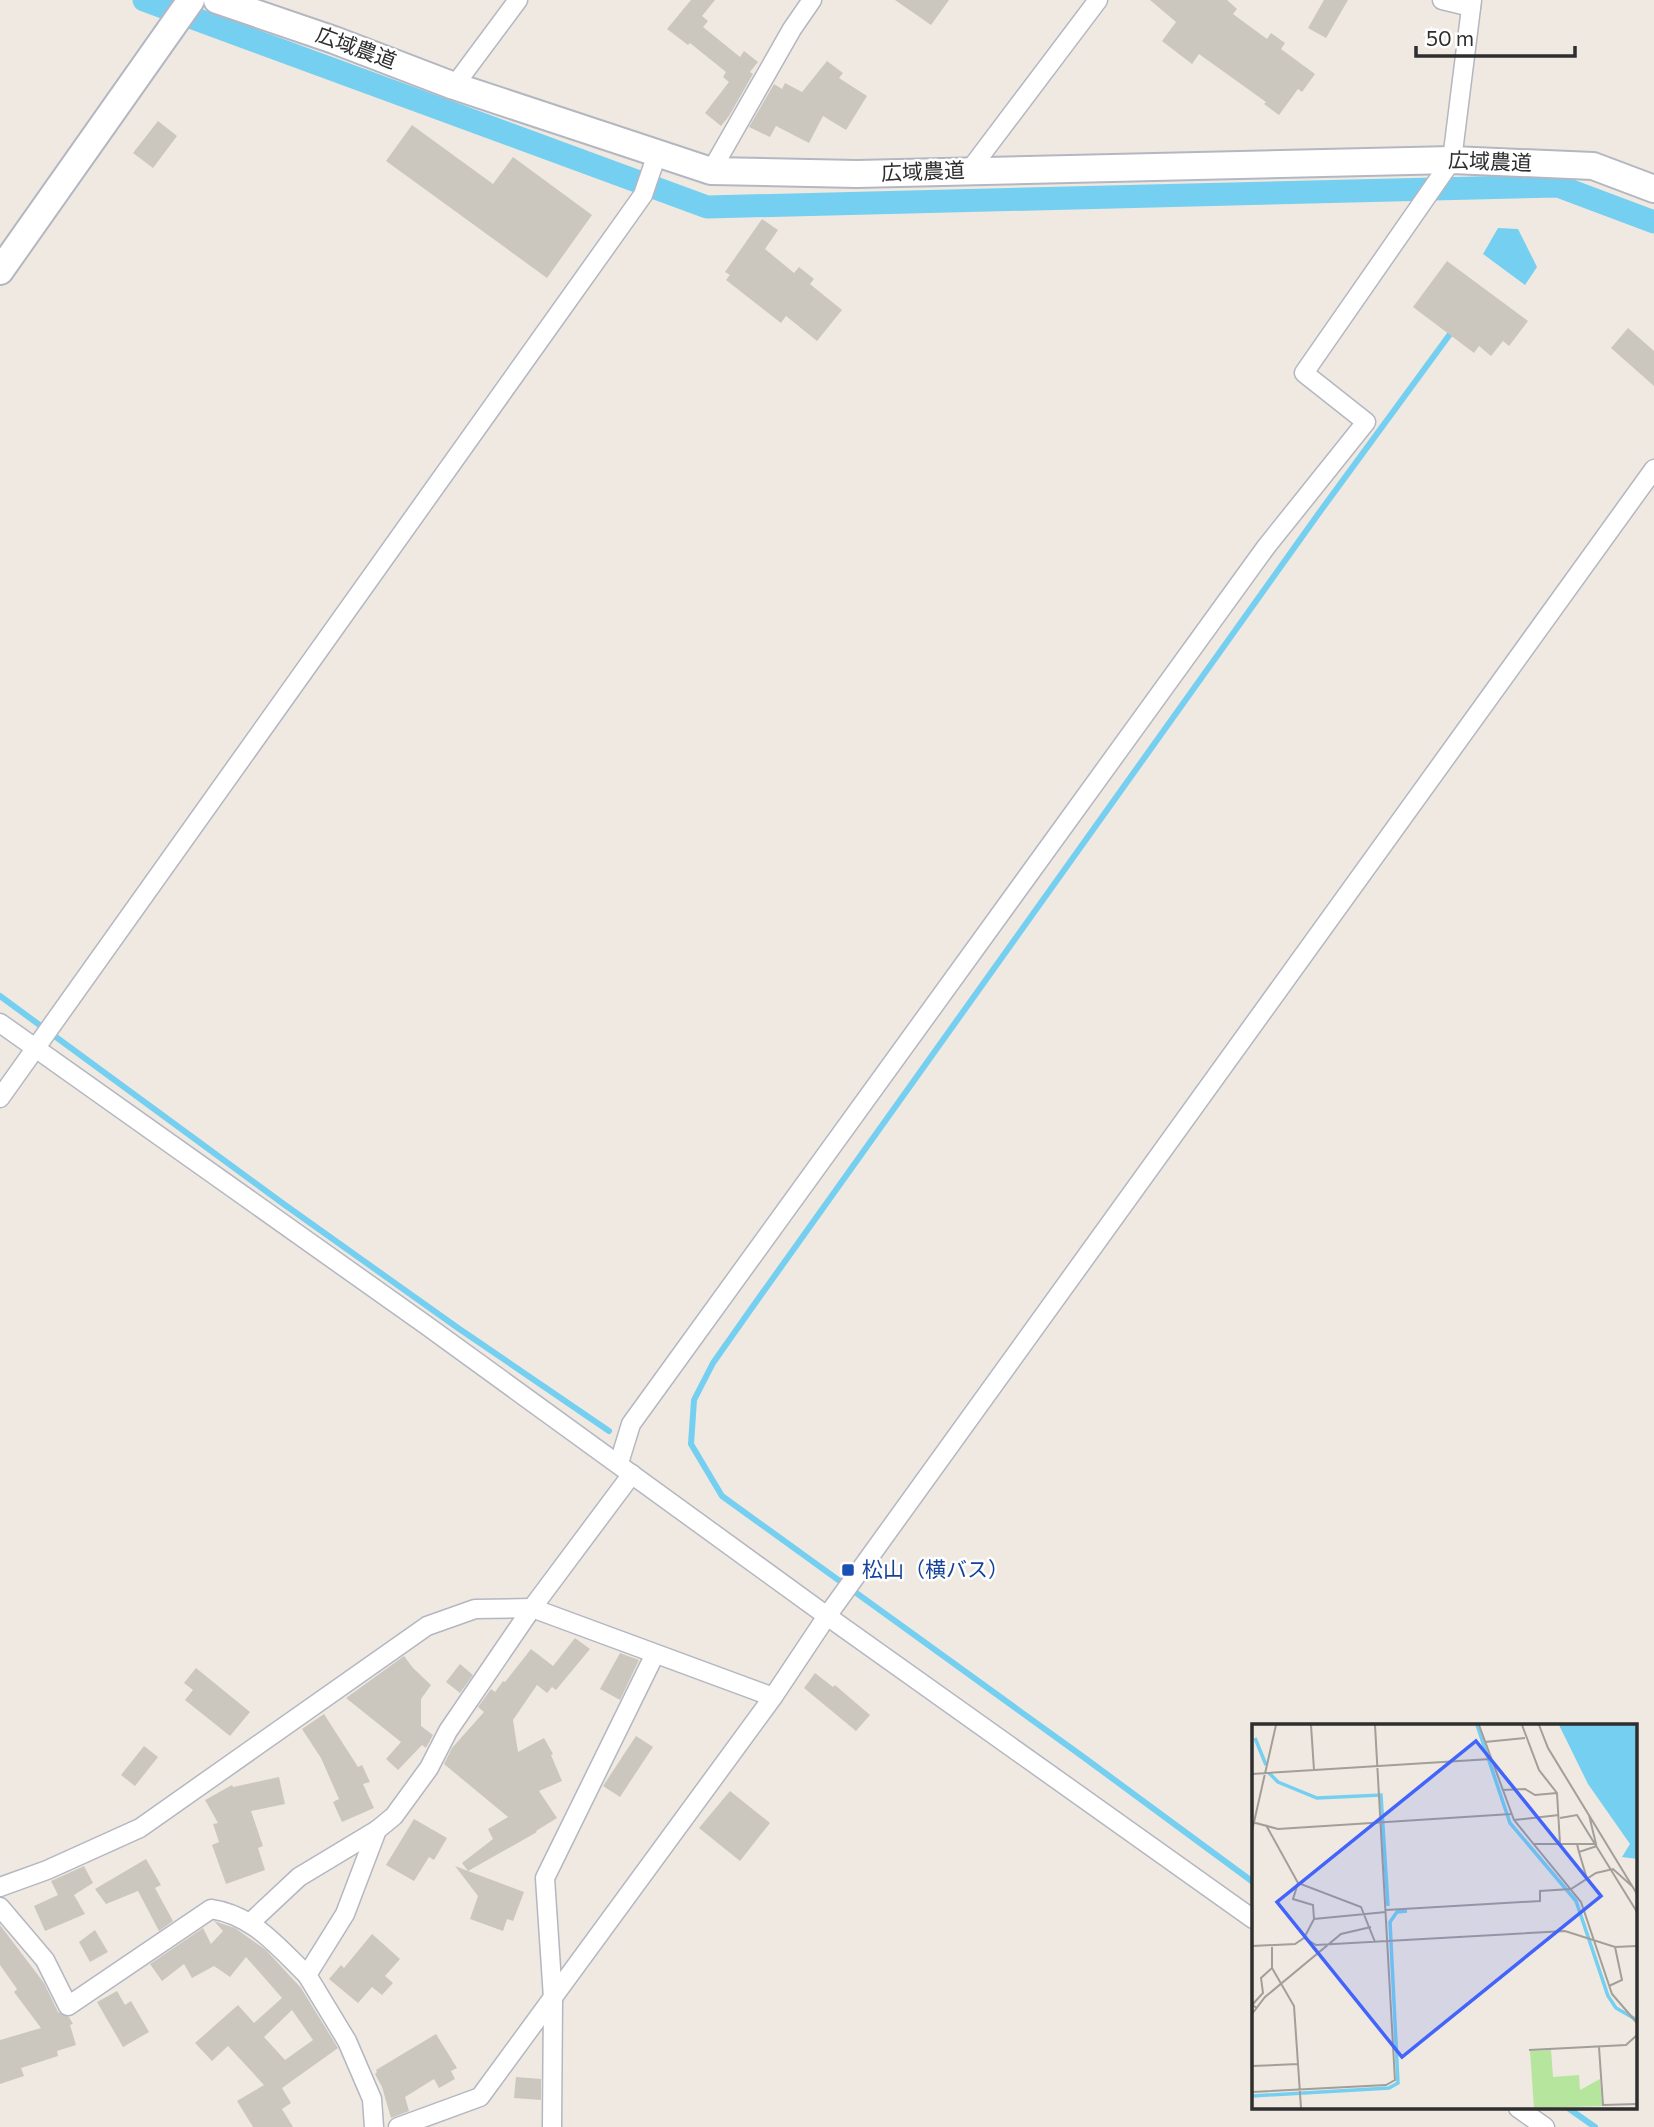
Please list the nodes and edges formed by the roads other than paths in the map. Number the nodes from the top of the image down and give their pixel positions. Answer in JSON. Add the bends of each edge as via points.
{"nodes":[{"id":1,"x":191,"y":0,"type":"edge"},
{"id":2,"x":217,"y":0,"type":"edge"},
{"id":3,"x":518,"y":0,"type":"edge"},
{"id":4,"x":812,"y":0,"type":"edge"},
{"id":5,"x":1098,"y":0,"type":"edge"},
{"id":6,"x":1442,"y":0,"type":"edge"},
{"id":7,"x":1471,"y":3,"type":"edge"},
{"id":8,"x":454,"y":86,"type":"junction"},
{"id":9,"x":657,"y":154,"type":"junction"},
{"id":10,"x":1452,"y":160,"type":"junction"},
{"id":11,"x":711,"y":171,"type":"junction"},
{"id":12,"x":969,"y":171,"type":"junction"},
{"id":13,"x":1654,"y":188,"type":"edge"},
{"id":14,"x":0,"y":271,"type":"edge"},
{"id":15,"x":1654,"y":468,"type":"edge"},
{"id":16,"x":0,"y":1023,"type":"edge"},
{"id":17,"x":36,"y":1049,"type":"junction"},
{"id":18,"x":0,"y":1098,"type":"edge"},
{"id":19,"x":625,"y":1469,"type":"junction"},
{"id":20,"x":532,"y":1608,"type":"junction"},
{"id":21,"x":827,"y":1616,"type":"junction"},
{"id":22,"x":655,"y":1654,"type":"junction"},
{"id":23,"x":773,"y":1697,"type":"junction"},
{"id":24,"x":377,"y":1830,"type":"junction"},
{"id":25,"x":0,"y":1887,"type":"edge"},
{"id":26,"x":0,"y":1907,"type":"edge"},
{"id":27,"x":1252,"y":1918,"type":"edge"},
{"id":28,"x":251,"y":1922,"type":"junction"},
{"id":29,"x":307,"y":1975,"type":"junction"},
{"id":30,"x":553,"y":1998,"type":"junction"},
{"id":31,"x":1521,"y":2110,"type":"edge"},
{"id":32,"x":374,"y":2127,"type":"edge"},
{"id":33,"x":398,"y":2127,"type":"edge"},
{"id":34,"x":552,"y":2127,"type":"edge"},
{"id":35,"x":1545,"y":2127,"type":"edge"}],
"edges":[{"from":1,"to":14,"type":"street"},
{"from":2,"to":8,"type":"street","name":"広域農道"},
{"from":3,"to":8,"type":"street"},
{"from":4,"to":11,"type":"street"},
{"from":5,"to":12,"type":"street"},
{"from":6,"to":7,"type":"street"},
{"from":7,"to":10,"type":"street"},
{"from":8,"to":9,"type":"street","name":"広域農道"},
{"from":9,"to":11,"type":"street","name":"広域農道"},
{"from":9,"to":17,"type":"street","via":[[643,195]]},
{"from":10,"to":12,"type":"street","name":"広域農道"},
{"from":10,"to":13,"type":"street","name":"広域農道","via":[[1593,166]]},
{"from":10,"to":19,"type":"street","via":[[1304,373],[1366,422],[1266,547],[631,1424]]},
{"from":11,"to":12,"type":"street","name":"広域農道"},
{"from":15,"to":21,"type":"street"},
{"from":16,"to":17,"type":"street"},
{"from":17,"to":18,"type":"street"},
{"from":17,"to":19,"type":"street"},
{"from":19,"to":20,"type":"street"},
{"from":19,"to":21,"type":"street"},
{"from":20,"to":22,"type":"street"},
{"from":20,"to":24,"type":"street","via":[[448,1731],[429,1768],[394,1816]]},
{"from":20,"to":25,"type":"street","via":[[475,1609],[427,1626],[140,1828]]},
{"from":21,"to":23,"type":"street"},
{"from":21,"to":27,"type":"street"},
{"from":22,"to":23,"type":"street"},
{"from":22,"to":30,"type":"street","via":[[545,1878]]},
{"from":23,"to":30,"type":"street"},
{"from":24,"to":28,"type":"street","via":[[299,1877]]},
{"from":24,"to":29,"type":"street","via":[[345,1914]]},
{"from":26,"to":28,"type":"street","via":[[45,1960],[68,2006],[211,1909]]},
{"from":28,"to":29,"type":"street"},
{"from":29,"to":32,"type":"street","via":[[347,2041],[372,2099]]},
{"from":30,"to":33,"type":"street","via":[[480,2097]]},
{"from":30,"to":34,"type":"street"},
{"from":31,"to":35,"type":"street"}]}
